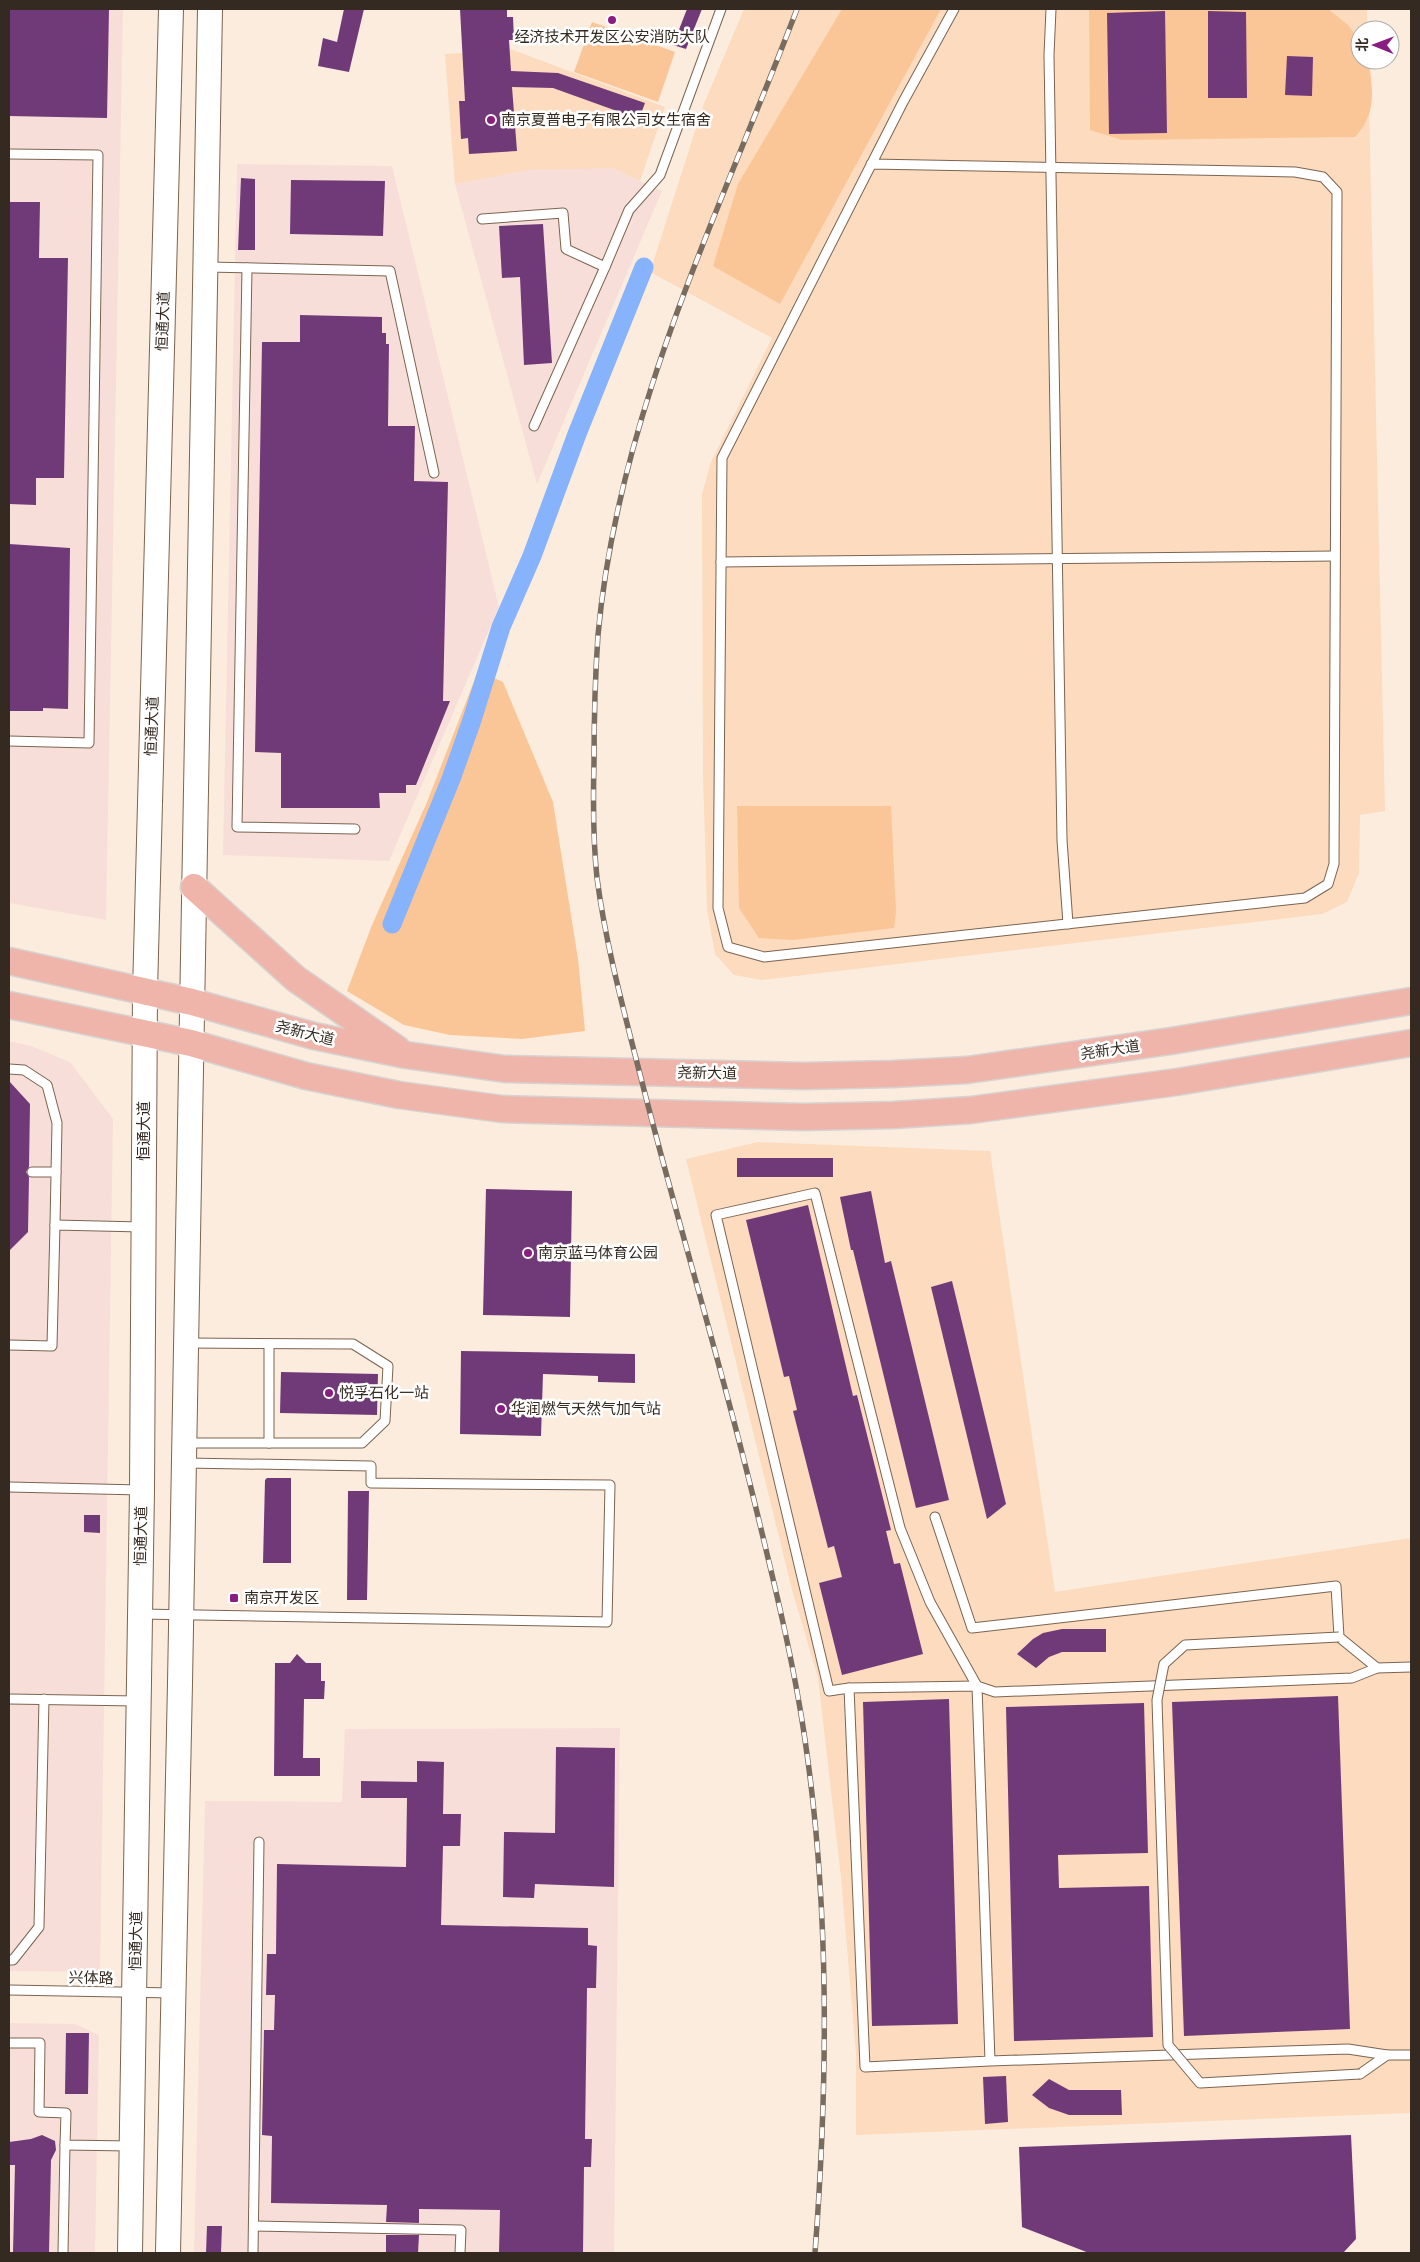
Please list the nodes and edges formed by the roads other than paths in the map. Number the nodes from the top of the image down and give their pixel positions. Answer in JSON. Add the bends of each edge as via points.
{"nodes":[{"id":1,"x":171,"y":9,"type":"edge"},
{"id":2,"x":210,"y":9,"type":"edge"},
{"id":3,"x":721,"y":9,"type":"edge"},
{"id":4,"x":954,"y":9,"type":"edge"},
{"id":5,"x":1051,"y":9,"type":"edge"},
{"id":6,"x":9,"y":154,"type":"edge"},
{"id":7,"x":871,"y":164,"type":"junction"},
{"id":8,"x":1051,"y":167,"type":"junction"},
{"id":9,"x":482,"y":219,"type":"dead end"},
{"id":10,"x":605,"y":266,"type":"junction"},
{"id":11,"x":205,"y":267,"type":"junction"},
{"id":12,"x":247,"y":268,"type":"junction"},
{"id":13,"x":534,"y":426,"type":"dead end"},
{"id":14,"x":434,"y":473,"type":"dead end"},
{"id":15,"x":1335,"y":556,"type":"junction"},
{"id":16,"x":1058,"y":559,"type":"junction"},
{"id":17,"x":721,"y":562,"type":"junction"},
{"id":18,"x":9,"y":741,"type":"edge"},
{"id":19,"x":355,"y":829,"type":"dead end"},
{"id":20,"x":194,"y":886,"type":"junction"},
{"id":21,"x":1068,"y":924,"type":"junction"},
{"id":22,"x":9,"y":961,"type":"edge"},
{"id":23,"x":145,"y":992,"type":"junction"},
{"id":24,"x":1411,"y":1001,"type":"edge"},
{"id":25,"x":192,"y":1002,"type":"junction"},
{"id":26,"x":9,"y":1005,"type":"edge"},
{"id":27,"x":144,"y":1034,"type":"junction"},
{"id":28,"x":191,"y":1043,"type":"junction"},
{"id":29,"x":1411,"y":1043,"type":"edge"},
{"id":30,"x":406,"y":1055,"type":"junction"},
{"id":31,"x":9,"y":1069,"type":"edge"},
{"id":32,"x":32,"y":1172,"type":"dead end"},
{"id":33,"x":56,"y":1172,"type":"junction"},
{"id":34,"x":55,"y":1225,"type":"junction"},
{"id":35,"x":143,"y":1227,"type":"junction"},
{"id":36,"x":185,"y":1343,"type":"junction"},
{"id":37,"x":269,"y":1344,"type":"junction"},
{"id":38,"x":9,"y":1345,"type":"edge"},
{"id":39,"x":268,"y":1443,"type":"junction"},
{"id":40,"x":183,"y":1453,"type":"junction"},
{"id":41,"x":9,"y":1487,"type":"edge"},
{"id":42,"x":142,"y":1490,"type":"junction"},
{"id":43,"x":935,"y":1517,"type":"dead end"},
{"id":44,"x":140,"y":1614,"type":"junction"},
{"id":45,"x":180,"y":1614,"type":"junction"},
{"id":46,"x":1339,"y":1637,"type":"junction"},
{"id":47,"x":1411,"y":1667,"type":"edge"},
{"id":48,"x":1377,"y":1668,"type":"junction"},
{"id":49,"x":977,"y":1686,"type":"junction"},
{"id":50,"x":849,"y":1688,"type":"junction"},
{"id":51,"x":9,"y":1699,"type":"edge"},
{"id":52,"x":44,"y":1699,"type":"junction"},
{"id":53,"x":140,"y":1701,"type":"junction"},
{"id":54,"x":259,"y":1842,"type":"dead end"},
{"id":55,"x":9,"y":1960,"type":"edge"},
{"id":56,"x":9,"y":1990,"type":"edge"},
{"id":57,"x":136,"y":1992,"type":"junction"},
{"id":58,"x":173,"y":1993,"type":"junction"},
{"id":59,"x":9,"y":2043,"type":"edge"},
{"id":60,"x":1387,"y":2055,"type":"junction"},
{"id":61,"x":1411,"y":2055,"type":"edge"},
{"id":62,"x":990,"y":2061,"type":"junction"},
{"id":63,"x":65,"y":2145,"type":"junction"},
{"id":64,"x":132,"y":2146,"type":"junction"},
{"id":65,"x":254,"y":2226,"type":"junction"},
{"id":66,"x":63,"y":2253,"type":"edge"},
{"id":67,"x":130,"y":2253,"type":"edge"},
{"id":68,"x":168,"y":2253,"type":"edge"},
{"id":69,"x":253,"y":2253,"type":"edge"},
{"id":70,"x":460,"y":2253,"type":"edge"}],
"edges":[{"from":1,"to":23,"type":"main road","name":"恒通大道"},
{"from":2,"to":11,"type":"main road"},
{"from":3,"to":10,"type":"lane","via":[[660,175],[630,210]]},
{"from":4,"to":7,"type":"lane"},
{"from":5,"to":8,"type":"lane"},
{"from":6,"to":18,"type":"lane","via":[[98,155],[88,742]]},
{"from":7,"to":8,"type":"lane"},
{"from":7,"to":17,"type":"lane","via":[[722,458]]},
{"from":8,"to":15,"type":"lane","via":[[1295,172],[1323,178],[1337,192]]},
{"from":8,"to":16,"type":"lane"},
{"from":9,"to":10,"type":"lane","via":[[563,213],[566,249]]},
{"from":10,"to":13,"type":"lane"},
{"from":11,"to":12,"type":"lane"},
{"from":11,"to":20,"type":"main road"},
{"from":12,"to":14,"type":"lane","via":[[390,271]]},
{"from":12,"to":19,"type":"lane","via":[[237,827]]},
{"from":15,"to":16,"type":"lane"},
{"from":15,"to":21,"type":"lane","via":[[1334,864],[1328,884],[1305,898]]},
{"from":16,"to":17,"type":"lane"},
{"from":16,"to":21,"type":"lane","via":[[1062,840]]},
{"from":17,"to":21,"type":"lane","via":[[718,908],[728,947],[764,957]]},
{"from":20,"to":25,"type":"main road"},
{"from":20,"to":30,"type":"main road","via":[[296,979]]},
{"from":22,"to":23,"type":"main road","name":"尧新大道"},
{"from":23,"to":25,"type":"main road","name":"尧新大道"},
{"from":23,"to":27,"type":"main road","name":"恒通大道"},
{"from":24,"to":30,"type":"main road","name":"尧新大道","via":[[1171,1042],[968,1070],[804,1076],[505,1069]]},
{"from":25,"to":28,"type":"main road"},
{"from":25,"to":30,"type":"main road","name":"尧新大道","via":[[314,1036]]},
{"from":26,"to":27,"type":"main road"},
{"from":27,"to":28,"type":"main road"},
{"from":27,"to":35,"type":"main road","name":"恒通大道"},
{"from":28,"to":29,"type":"main road","via":[[306,1076],[398,1095],[502,1110],[804,1116],[894,1115],[981,1109],[1187,1080]]},
{"from":28,"to":36,"type":"main road"},
{"from":31,"to":33,"type":"lane","via":[[24,1070],[48,1085],[57,1123]]},
{"from":32,"to":33,"type":"lane"},
{"from":33,"to":34,"type":"lane"},
{"from":34,"to":35,"type":"lane"},
{"from":34,"to":38,"type":"lane","via":[[52,1346]]},
{"from":35,"to":42,"type":"main road","name":"恒通大道"},
{"from":36,"to":37,"type":"lane"},
{"from":36,"to":40,"type":"main road"},
{"from":37,"to":39,"type":"lane"},
{"from":37,"to":39,"type":"lane","via":[[353,1344],[388,1366],[385,1421],[362,1443]]},
{"from":39,"to":40,"type":"lane"},
{"from":40,"to":45,"type":"main road"},
{"from":40,"to":45,"type":"lane","via":[[371,1466],[371,1483],[610,1485],[610,1495],[607,1622]]},
{"from":41,"to":42,"type":"lane"},
{"from":42,"to":44,"type":"main road","name":"恒通大道"},
{"from":43,"to":46,"type":"lane","via":[[972,1628],[1336,1586]]},
{"from":44,"to":45,"type":"lane"},
{"from":44,"to":53,"type":"main road","name":"恒通大道"},
{"from":45,"to":58,"type":"main road"},
{"from":46,"to":48,"type":"lane"},
{"from":46,"to":60,"type":"lane","bridge":true,"via":[[1185,1645],[1164,1664],[1157,1700],[1168,2044],[1200,2083],[1360,2074]]},
{"from":47,"to":48,"type":"lane"},
{"from":48,"to":49,"type":"lane","via":[[1352,1678],[995,1692]]},
{"from":49,"to":50,"type":"lane"},
{"from":49,"to":50,"type":"lane","via":[[930,1602],[900,1528],[815,1193],[716,1215],[829,1691]]},
{"from":49,"to":62,"type":"lane"},
{"from":50,"to":62,"type":"lane","via":[[865,2067]]},
{"from":51,"to":52,"type":"lane"},
{"from":52,"to":53,"type":"lane"},
{"from":52,"to":55,"type":"lane","via":[[39,1927],[14,1960]]},
{"from":53,"to":57,"type":"main road","name":"恒通大道"},
{"from":54,"to":65,"type":"lane"},
{"from":56,"to":57,"type":"lane","name":"兴体路"},
{"from":57,"to":58,"type":"lane","name":"兴体路"},
{"from":57,"to":64,"type":"main road","name":"恒通大道"},
{"from":58,"to":68,"type":"main road"},
{"from":59,"to":63,"type":"lane","via":[[40,2043],[39,2112],[66,2113]]},
{"from":60,"to":61,"type":"lane"},
{"from":60,"to":62,"type":"lane","via":[[1348,2049]]},
{"from":63,"to":64,"type":"lane"},
{"from":63,"to":66,"type":"lane"},
{"from":64,"to":67,"type":"main road","name":"恒通大道"},
{"from":65,"to":69,"type":"lane"},
{"from":65,"to":70,"type":"lane","via":[[461,2230]]}]}
